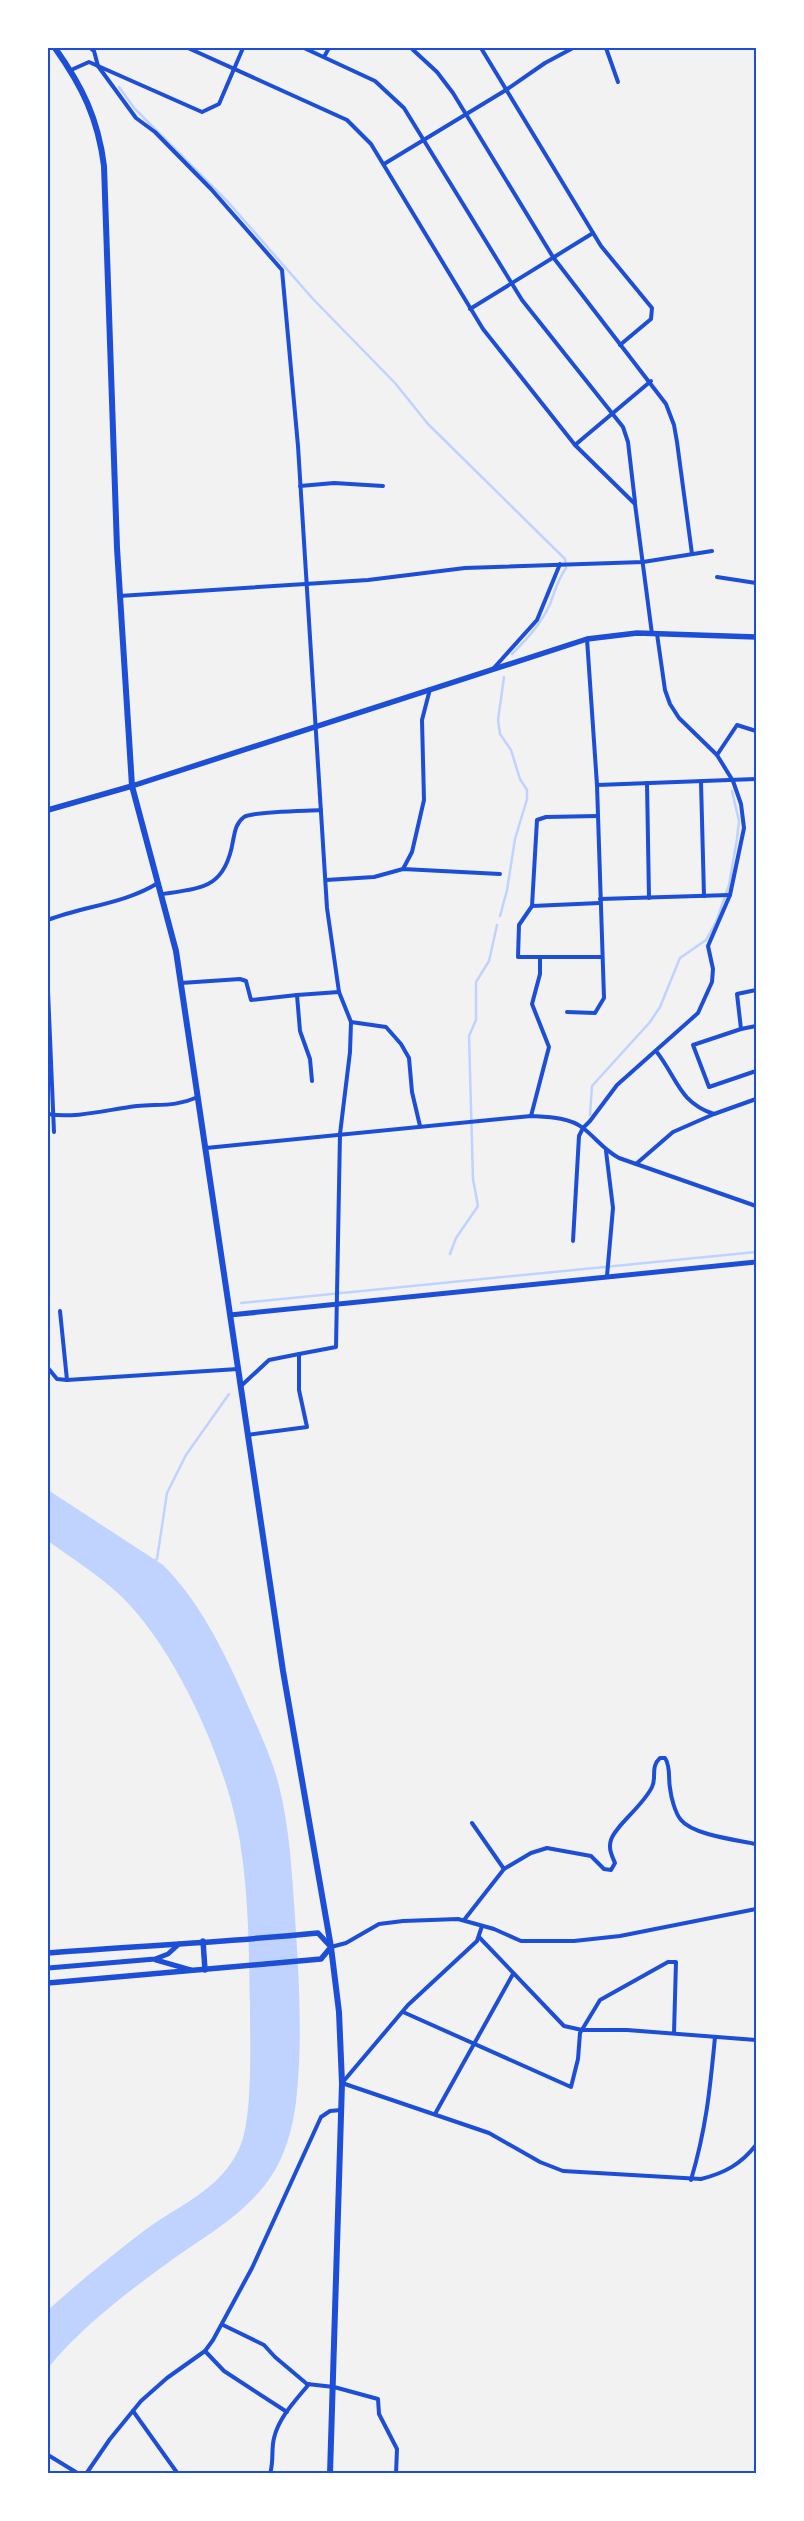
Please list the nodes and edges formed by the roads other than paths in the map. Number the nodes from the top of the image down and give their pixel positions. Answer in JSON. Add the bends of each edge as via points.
{"nodes":[{"id":1,"x":54,"y":48,"type":"edge"},
{"id":2,"x":90,"y":48,"type":"edge"},
{"id":3,"x":188,"y":48,"type":"edge"},
{"id":4,"x":243,"y":48,"type":"edge"},
{"id":5,"x":304,"y":48,"type":"edge"},
{"id":6,"x":329,"y":48,"type":"edge"},
{"id":7,"x":411,"y":48,"type":"edge"},
{"id":8,"x":481,"y":48,"type":"edge"},
{"id":9,"x":574,"y":48,"type":"edge"},
{"id":10,"x":606,"y":48,"type":"edge"},
{"id":11,"x":324,"y":57,"type":"junction"},
{"id":12,"x":98,"y":66,"type":"junction"},
{"id":13,"x":235,"y":68,"type":"junction"},
{"id":14,"x":71,"y":70,"type":"junction"},
{"id":15,"x":618,"y":82,"type":"dead end"},
{"id":16,"x":506,"y":90,"type":"junction"},
{"id":17,"x":466,"y":114,"type":"junction"},
{"id":18,"x":424,"y":139,"type":"junction"},
{"id":19,"x":384,"y":164,"type":"junction"},
{"id":20,"x":593,"y":233,"type":"junction"},
{"id":21,"x":553,"y":257,"type":"junction"},
{"id":22,"x":512,"y":283,"type":"junction"},
{"id":23,"x":470,"y":309,"type":"junction"},
{"id":24,"x":620,"y":345,"type":"junction"},
{"id":25,"x":651,"y":382,"type":"junction"},
{"id":26,"x":612,"y":413,"type":"junction"},
{"id":27,"x":575,"y":445,"type":"junction"},
{"id":28,"x":300,"y":486,"type":"junction"},
{"id":29,"x":383,"y":486,"type":"dead end"},
{"id":30,"x":635,"y":504,"type":"junction"},
{"id":31,"x":712,"y":551,"type":"dead end"},
{"id":32,"x":692,"y":554,"type":"junction"},
{"id":33,"x":643,"y":562,"type":"junction"},
{"id":34,"x":560,"y":564,"type":"junction"},
{"id":35,"x":716,"y":577,"type":"dead end"},
{"id":36,"x":756,"y":583,"type":"edge"},
{"id":37,"x":307,"y":584,"type":"junction"},
{"id":38,"x":119,"y":596,"type":"junction"},
{"id":39,"x":654,"y":634,"type":"junction"},
{"id":40,"x":756,"y":638,"type":"edge"},
{"id":41,"x":587,"y":640,"type":"junction"},
{"id":42,"x":491,"y":670,"type":"junction"},
{"id":43,"x":430,"y":689,"type":"junction"},
{"id":44,"x":316,"y":726,"type":"junction"},
{"id":45,"x":756,"y":731,"type":"edge"},
{"id":46,"x":717,"y":755,"type":"junction"},
{"id":47,"x":756,"y":779,"type":"edge"},
{"id":48,"x":733,"y":780,"type":"junction"},
{"id":49,"x":701,"y":782,"type":"junction"},
{"id":50,"x":647,"y":783,"type":"junction"},
{"id":51,"x":597,"y":785,"type":"junction"},
{"id":52,"x":132,"y":786,"type":"junction"},
{"id":53,"x":48,"y":810,"type":"edge"},
{"id":54,"x":321,"y":810,"type":"junction"},
{"id":55,"x":598,"y":816,"type":"junction"},
{"id":56,"x":403,"y":869,"type":"junction"},
{"id":57,"x":500,"y":874,"type":"dead end"},
{"id":58,"x":326,"y":880,"type":"junction"},
{"id":59,"x":158,"y":883,"type":"junction"},
{"id":60,"x":162,"y":894,"type":"junction"},
{"id":61,"x":730,"y":895,"type":"junction"},
{"id":62,"x":704,"y":896,"type":"junction"},
{"id":63,"x":649,"y":898,"type":"junction"},
{"id":64,"x":600,"y":901,"type":"junction"},
{"id":65,"x":532,"y":906,"type":"junction"},
{"id":66,"x":48,"y":920,"type":"edge"},
{"id":67,"x":602,"y":957,"type":"junction"},
{"id":68,"x":540,"y":959,"type":"junction"},
{"id":69,"x":182,"y":984,"type":"junction"},
{"id":70,"x":756,"y":990,"type":"edge"},
{"id":71,"x":48,"y":991,"type":"edge"},
{"id":72,"x":339,"y":992,"type":"junction"},
{"id":73,"x":297,"y":995,"type":"junction"},
{"id":74,"x":567,"y":1012,"type":"dead end"},
{"id":75,"x":350,"y":1022,"type":"junction"},
{"id":76,"x":756,"y":1026,"type":"edge"},
{"id":77,"x":741,"y":1029,"type":"junction"},
{"id":78,"x":656,"y":1051,"type":"junction"},
{"id":79,"x":756,"y":1071,"type":"edge"},
{"id":80,"x":312,"y":1081,"type":"dead end"},
{"id":81,"x":198,"y":1097,"type":"junction"},
{"id":82,"x":756,"y":1099,"type":"edge"},
{"id":83,"x":714,"y":1114,"type":"junction"},
{"id":84,"x":50,"y":1115,"type":"edge"},
{"id":85,"x":531,"y":1116,"type":"junction"},
{"id":86,"x":420,"y":1126,"type":"junction"},
{"id":87,"x":583,"y":1128,"type":"junction"},
{"id":88,"x":54,"y":1132,"type":"dead end"},
{"id":89,"x":340,"y":1134,"type":"junction"},
{"id":90,"x":206,"y":1148,"type":"junction"},
{"id":91,"x":606,"y":1151,"type":"junction"},
{"id":92,"x":636,"y":1164,"type":"junction"},
{"id":93,"x":756,"y":1206,"type":"edge"},
{"id":94,"x":573,"y":1241,"type":"dead end"},
{"id":95,"x":756,"y":1262,"type":"edge"},
{"id":96,"x":607,"y":1276,"type":"junction"},
{"id":97,"x":338,"y":1302,"type":"junction"},
{"id":98,"x":60,"y":1311,"type":"dead end"},
{"id":99,"x":230,"y":1315,"type":"junction"},
{"id":100,"x":299,"y":1354,"type":"junction"},
{"id":101,"x":48,"y":1368,"type":"edge"},
{"id":102,"x":238,"y":1369,"type":"junction"},
{"id":103,"x":67,"y":1380,"type":"junction"},
{"id":104,"x":241,"y":1386,"type":"junction"},
{"id":105,"x":248,"y":1435,"type":"junction"},
{"id":106,"x":472,"y":1824,"type":"dead end"},
{"id":107,"x":756,"y":1844,"type":"edge"},
{"id":108,"x":504,"y":1869,"type":"junction"},
{"id":109,"x":756,"y":1909,"type":"edge"},
{"id":110,"x":464,"y":1920,"type":"junction"},
{"id":111,"x":482,"y":1926,"type":"junction"},
{"id":112,"x":479,"y":1937,"type":"junction"},
{"id":113,"x":203,"y":1941,"type":"junction"},
{"id":114,"x":180,"y":1942,"type":"junction"},
{"id":115,"x":331,"y":1947,"type":"junction"},
{"id":116,"x":48,"y":1953,"type":"edge"},
{"id":117,"x":155,"y":1959,"type":"junction"},
{"id":118,"x":48,"y":1968,"type":"edge"},
{"id":119,"x":205,"y":1970,"type":"junction"},
{"id":120,"x":192,"y":1971,"type":"junction"},
{"id":121,"x":513,"y":1974,"type":"junction"},
{"id":122,"x":48,"y":1983,"type":"edge"},
{"id":123,"x":403,"y":2012,"type":"junction"},
{"id":124,"x":582,"y":2030,"type":"junction"},
{"id":125,"x":674,"y":2033,"type":"junction"},
{"id":126,"x":715,"y":2037,"type":"junction"},
{"id":127,"x":756,"y":2040,"type":"edge"},
{"id":128,"x":474,"y":2042,"type":"junction"},
{"id":129,"x":342,"y":2083,"type":"junction"},
{"id":130,"x":341,"y":2110,"type":"junction"},
{"id":131,"x":435,"y":2114,"type":"junction"},
{"id":132,"x":756,"y":2145,"type":"edge"},
{"id":133,"x":691,"y":2180,"type":"junction"},
{"id":134,"x":223,"y":2325,"type":"junction"},
{"id":135,"x":205,"y":2351,"type":"junction"},
{"id":136,"x":309,"y":2384,"type":"junction"},
{"id":137,"x":334,"y":2388,"type":"junction"},
{"id":138,"x":133,"y":2411,"type":"junction"},
{"id":139,"x":287,"y":2412,"type":"junction"},
{"id":140,"x":48,"y":2455,"type":"edge"},
{"id":141,"x":80,"y":2474,"type":"edge"},
{"id":142,"x":86,"y":2474,"type":"edge"},
{"id":143,"x":178,"y":2474,"type":"edge"},
{"id":144,"x":270,"y":2474,"type":"edge"},
{"id":145,"x":330,"y":2474,"type":"edge"},
{"id":146,"x":396,"y":2474,"type":"edge"}],
"edges":[{"from":1,"to":14,"type":"main road"},
{"from":2,"to":12,"type":"street"},
{"from":3,"to":13,"type":"street"},
{"from":4,"to":13,"type":"street"},
{"from":5,"to":11,"type":"street"},
{"from":6,"to":11,"type":"street"},
{"from":7,"to":17,"type":"street","via":[[437,72]]},
{"from":8,"to":16,"type":"street"},
{"from":9,"to":16,"type":"street"},
{"from":10,"to":15,"type":"street"},
{"from":11,"to":18,"type":"street","via":[[376,81],[404,108]]},
{"from":12,"to":13,"type":"street","via":[[202,112],[219,104]]},
{"from":12,"to":14,"type":"street","via":[[89,62]]},
{"from":12,"to":28,"type":"street","via":[[136,118],[155,132],[211,188],[282,270]]},
{"from":13,"to":19,"type":"street","via":[[347,120],[371,144]]},
{"from":14,"to":38,"type":"main road","via":[[87,99],[102,144]]},
{"from":16,"to":17,"type":"street"},
{"from":16,"to":20,"type":"street"},
{"from":17,"to":18,"type":"street"},
{"from":17,"to":21,"type":"street"},
{"from":18,"to":19,"type":"street"},
{"from":18,"to":22,"type":"street"},
{"from":19,"to":23,"type":"street"},
{"from":20,"to":21,"type":"street"},
{"from":20,"to":24,"type":"street","via":[[652,308],[651,319]]},
{"from":21,"to":22,"type":"street"},
{"from":21,"to":24,"type":"street"},
{"from":22,"to":23,"type":"street"},
{"from":22,"to":26,"type":"street"},
{"from":23,"to":27,"type":"street"},
{"from":24,"to":25,"type":"street"},
{"from":25,"to":26,"type":"street"},
{"from":25,"to":32,"type":"street","via":[[666,404],[674,425]]},
{"from":26,"to":27,"type":"street"},
{"from":26,"to":30,"type":"street","via":[[627,435]]},
{"from":27,"to":30,"type":"street"},
{"from":28,"to":29,"type":"street","via":[[334,483]]},
{"from":28,"to":37,"type":"street"},
{"from":30,"to":33,"type":"street"},
{"from":31,"to":32,"type":"street"},
{"from":32,"to":33,"type":"street"},
{"from":33,"to":34,"type":"street"},
{"from":33,"to":39,"type":"street"},
{"from":34,"to":37,"type":"street","via":[[465,568]]},
{"from":34,"to":42,"type":"street","via":[[537,620]]},
{"from":35,"to":36,"type":"street"},
{"from":37,"to":38,"type":"street"},
{"from":37,"to":44,"type":"street"},
{"from":38,"to":52,"type":"main road"},
{"from":39,"to":40,"type":"main road"},
{"from":39,"to":41,"type":"main road","via":[[613,635]]},
{"from":39,"to":46,"type":"street","via":[[670,704]]},
{"from":41,"to":42,"type":"main road"},
{"from":41,"to":51,"type":"street"},
{"from":42,"to":43,"type":"main road"},
{"from":43,"to":44,"type":"main road"},
{"from":43,"to":56,"type":"street","via":[[422,720],[424,800],[412,852]]},
{"from":44,"to":52,"type":"main road"},
{"from":44,"to":54,"type":"street"},
{"from":45,"to":46,"type":"street","via":[[737,725]]},
{"from":46,"to":48,"type":"street"},
{"from":47,"to":48,"type":"street"},
{"from":48,"to":49,"type":"street"},
{"from":48,"to":61,"type":"street","via":[[742,804],[744,828]]},
{"from":49,"to":50,"type":"street"},
{"from":49,"to":62,"type":"street"},
{"from":50,"to":51,"type":"street"},
{"from":50,"to":63,"type":"street"},
{"from":51,"to":55,"type":"street"},
{"from":52,"to":53,"type":"main road"},
{"from":52,"to":59,"type":"main road"},
{"from":54,"to":58,"type":"street"},
{"from":54,"to":60,"type":"street","via":[[248,815],[238,823],[229,860],[213,884]]},
{"from":55,"to":64,"type":"street"},
{"from":55,"to":65,"type":"street","via":[[537,820]]},
{"from":56,"to":57,"type":"street"},
{"from":56,"to":58,"type":"street","via":[[374,878]]},
{"from":58,"to":72,"type":"street"},
{"from":59,"to":60,"type":"main road"},
{"from":59,"to":66,"type":"street","via":[[130,898],[71,911]]},
{"from":60,"to":69,"type":"main road"},
{"from":61,"to":62,"type":"street"},
{"from":61,"to":78,"type":"street","via":[[708,946],[712,982],[698,1013]]},
{"from":62,"to":63,"type":"street"},
{"from":63,"to":64,"type":"street"},
{"from":64,"to":65,"type":"street"},
{"from":64,"to":67,"type":"street"},
{"from":65,"to":68,"type":"street","via":[[519,925],[518,957]]},
{"from":67,"to":68,"type":"street"},
{"from":67,"to":74,"type":"street","via":[[604,998],[595,1013]]},
{"from":68,"to":85,"type":"street","via":[[540,974],[532,1004],[549,1047]]},
{"from":69,"to":73,"type":"street","via":[[240,979],[246,981],[251,1000]]},
{"from":69,"to":81,"type":"main road"},
{"from":70,"to":77,"type":"street","via":[[737,994]]},
{"from":71,"to":84,"type":"street"},
{"from":72,"to":73,"type":"street"},
{"from":72,"to":75,"type":"street"},
{"from":73,"to":80,"type":"street","via":[[300,1032],[310,1059]]},
{"from":75,"to":86,"type":"street","via":[[386,1027],[407,1052]]},
{"from":75,"to":89,"type":"street","via":[[350,1052]]},
{"from":76,"to":77,"type":"street"},
{"from":77,"to":79,"type":"street","via":[[693,1045],[709,1087]]},
{"from":78,"to":83,"type":"street","via":[[683,1096],[694,1106]]},
{"from":78,"to":87,"type":"street","via":[[617,1085]]},
{"from":81,"to":84,"type":"street","via":[[171,1106],[136,1106],[116,1111]]},
{"from":81,"to":90,"type":"main road"},
{"from":82,"to":83,"type":"street"},
{"from":83,"to":92,"type":"street","via":[[673,1132]]},
{"from":84,"to":88,"type":"street"},
{"from":85,"to":86,"type":"street"},
{"from":85,"to":87,"type":"street","via":[[559,1119]]},
{"from":86,"to":89,"type":"street"},
{"from":87,"to":91,"type":"street"},
{"from":87,"to":94,"type":"street"},
{"from":89,"to":90,"type":"street"},
{"from":89,"to":97,"type":"street"},
{"from":90,"to":99,"type":"main road"},
{"from":91,"to":92,"type":"street"},
{"from":91,"to":96,"type":"street","via":[[612,1208]]},
{"from":92,"to":93,"type":"street"},
{"from":95,"to":96,"type":"street"},
{"from":96,"to":97,"type":"street"},
{"from":97,"to":99,"type":"street"},
{"from":97,"to":100,"type":"street","via":[[336,1348]]},
{"from":98,"to":103,"type":"street"},
{"from":99,"to":102,"type":"main road"},
{"from":100,"to":104,"type":"street","via":[[269,1360]]},
{"from":100,"to":105,"type":"street","via":[[299,1390],[307,1427]]},
{"from":101,"to":103,"type":"street","via":[[57,1379]]},
{"from":102,"to":103,"type":"street"},
{"from":102,"to":104,"type":"main road"},
{"from":104,"to":105,"type":"main road"},
{"from":105,"to":115,"type":"main road","via":[[283,1671]]},
{"from":106,"to":108,"type":"street"},
{"from":107,"to":108,"type":"street","via":[[691,1829],[680,1820],[672,1795],[668,1762],[666,1758],[660,1758],[655,1762],[652,1786],[638,1809],[614,1833],[610,1842],[615,1863],[611,1870],[604,1869],[590,1856],[547,1848]]},
{"from":108,"to":110,"type":"street"},
{"from":109,"to":111,"type":"street","via":[[591,1940],[521,1941]]},
{"from":110,"to":111,"type":"street"},
{"from":110,"to":115,"type":"street","via":[[453,1918],[379,1924],[346,1943]]},
{"from":111,"to":112,"type":"street"},
{"from":112,"to":121,"type":"street"},
{"from":112,"to":123,"type":"street"},
{"from":113,"to":114,"type":"main road"},
{"from":113,"to":115,"type":"main road","via":[[318,1932]]},
{"from":113,"to":119,"type":"main road"},
{"from":114,"to":116,"type":"main road"},
{"from":114,"to":117,"type":"street","via":[[168,1954]]},
{"from":115,"to":119,"type":"main road","via":[[321,1959]]},
{"from":115,"to":129,"type":"main road","via":[[340,2012]]},
{"from":117,"to":118,"type":"street"},
{"from":117,"to":120,"type":"street"},
{"from":119,"to":120,"type":"main road"},
{"from":120,"to":122,"type":"main road"},
{"from":121,"to":124,"type":"street","via":[[564,2026]]},
{"from":121,"to":128,"type":"street"},
{"from":123,"to":128,"type":"street"},
{"from":123,"to":129,"type":"street"},
{"from":124,"to":125,"type":"street"},
{"from":124,"to":125,"type":"street","via":[[600,2000],[668,1962],[676,1962]]},
{"from":124,"to":128,"type":"street","via":[[571,2087]]},
{"from":125,"to":126,"type":"street"},
{"from":126,"to":127,"type":"street"},
{"from":126,"to":133,"type":"street","via":[[703,2141]]},
{"from":128,"to":131,"type":"street"},
{"from":129,"to":130,"type":"main road"},
{"from":129,"to":131,"type":"street"},
{"from":130,"to":134,"type":"street","via":[[330,2111],[321,2117]]},
{"from":130,"to":137,"type":"main road"},
{"from":131,"to":133,"type":"street","via":[[489,2133],[540,2162],[563,2171]]},
{"from":132,"to":133,"type":"street","via":[[735,2167]]},
{"from":134,"to":135,"type":"street"},
{"from":134,"to":136,"type":"street","via":[[264,2345]]},
{"from":135,"to":138,"type":"street","via":[[151,2391]]},
{"from":135,"to":139,"type":"street","via":[[224,2371]]},
{"from":136,"to":137,"type":"street"},
{"from":136,"to":139,"type":"street"},
{"from":137,"to":145,"type":"main road"},
{"from":137,"to":146,"type":"street","via":[[378,2399],[378,2414],[397,2448]]},
{"from":138,"to":142,"type":"street"},
{"from":138,"to":143,"type":"street"},
{"from":139,"to":144,"type":"street","via":[[274,2435]]},
{"from":140,"to":141,"type":"street"}]}
